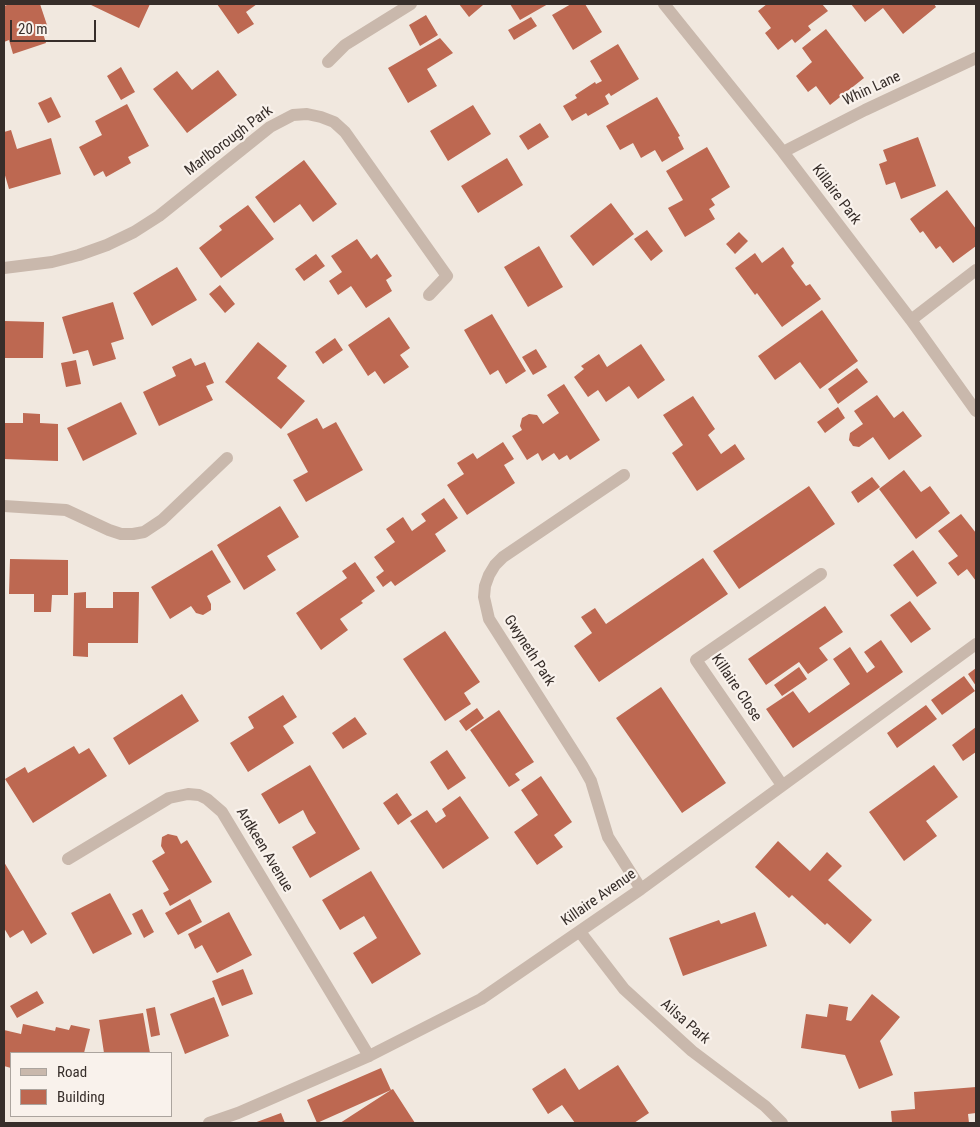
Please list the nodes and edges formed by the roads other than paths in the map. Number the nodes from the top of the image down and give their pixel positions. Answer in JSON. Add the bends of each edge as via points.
{"nodes":[{"id":1,"x":411,"y":4,"type":"edge"},
{"id":2,"x":664,"y":4,"type":"edge"},
{"id":3,"x":976,"y":58,"type":"edge"},
{"id":4,"x":328,"y":62,"type":"dead end"},
{"id":5,"x":783,"y":152,"type":"junction"},
{"id":6,"x":4,"y":268,"type":"edge"},
{"id":7,"x":976,"y":270,"type":"edge"},
{"id":8,"x":429,"y":294,"type":"dead end"},
{"id":9,"x":912,"y":320,"type":"junction"},
{"id":10,"x":976,"y":411,"type":"edge"},
{"id":11,"x":226,"y":458,"type":"dead end"},
{"id":12,"x":624,"y":475,"type":"dead end"},
{"id":13,"x":4,"y":506,"type":"edge"},
{"id":14,"x":821,"y":574,"type":"dead end"},
{"id":15,"x":976,"y":644,"type":"edge"},
{"id":16,"x":782,"y":785,"type":"junction"},
{"id":17,"x":68,"y":859,"type":"dead end"},
{"id":18,"x":641,"y":889,"type":"junction"},
{"id":19,"x":580,"y":932,"type":"junction"},
{"id":20,"x":369,"y":1056,"type":"junction"},
{"id":21,"x":209,"y":1123,"type":"edge"},
{"id":22,"x":782,"y":1123,"type":"edge"}],
"edges":[{"from":1,"to":4,"type":"street","via":[[345,45]]},
{"from":2,"to":5,"type":"street","name":"Killaire Park"},
{"from":3,"to":5,"type":"street","name":"Whin Lane"},
{"from":5,"to":9,"type":"street","name":"Killaire Park"},
{"from":6,"to":8,"type":"street","name":"Marlborough Park","via":[[25,267],[78,255],[134,232],[159,216],[270,127],[293,115],[307,114],[334,122],[345,132],[447,276]]},
{"from":7,"to":9,"type":"street"},
{"from":9,"to":10,"type":"street","name":"Killaire Park"},
{"from":11,"to":13,"type":"street","via":[[162,520],[133,534],[108,530],[66,510]]},
{"from":12,"to":18,"type":"street","name":"Gwyneth Park","via":[[503,557],[488,575],[484,597],[489,619],[591,781],[608,837]]},
{"from":14,"to":16,"type":"street","name":"Killaire Close","via":[[696,660]]},
{"from":15,"to":16,"type":"street","name":"Killaire Avenue"},
{"from":16,"to":18,"type":"street","name":"Killaire Avenue"},
{"from":17,"to":20,"type":"street","name":"Ardkeen Avenue","via":[[169,798],[188,794],[208,799],[222,812]]},
{"from":18,"to":19,"type":"street","name":"Killaire Avenue"},
{"from":19,"to":20,"type":"street","name":"Killaire Avenue","via":[[481,999]]},
{"from":19,"to":22,"type":"street","name":"Ailsa Park","via":[[624,989],[692,1052],[765,1106]]},
{"from":20,"to":21,"type":"street","name":"Killaire Avenue"}]}
